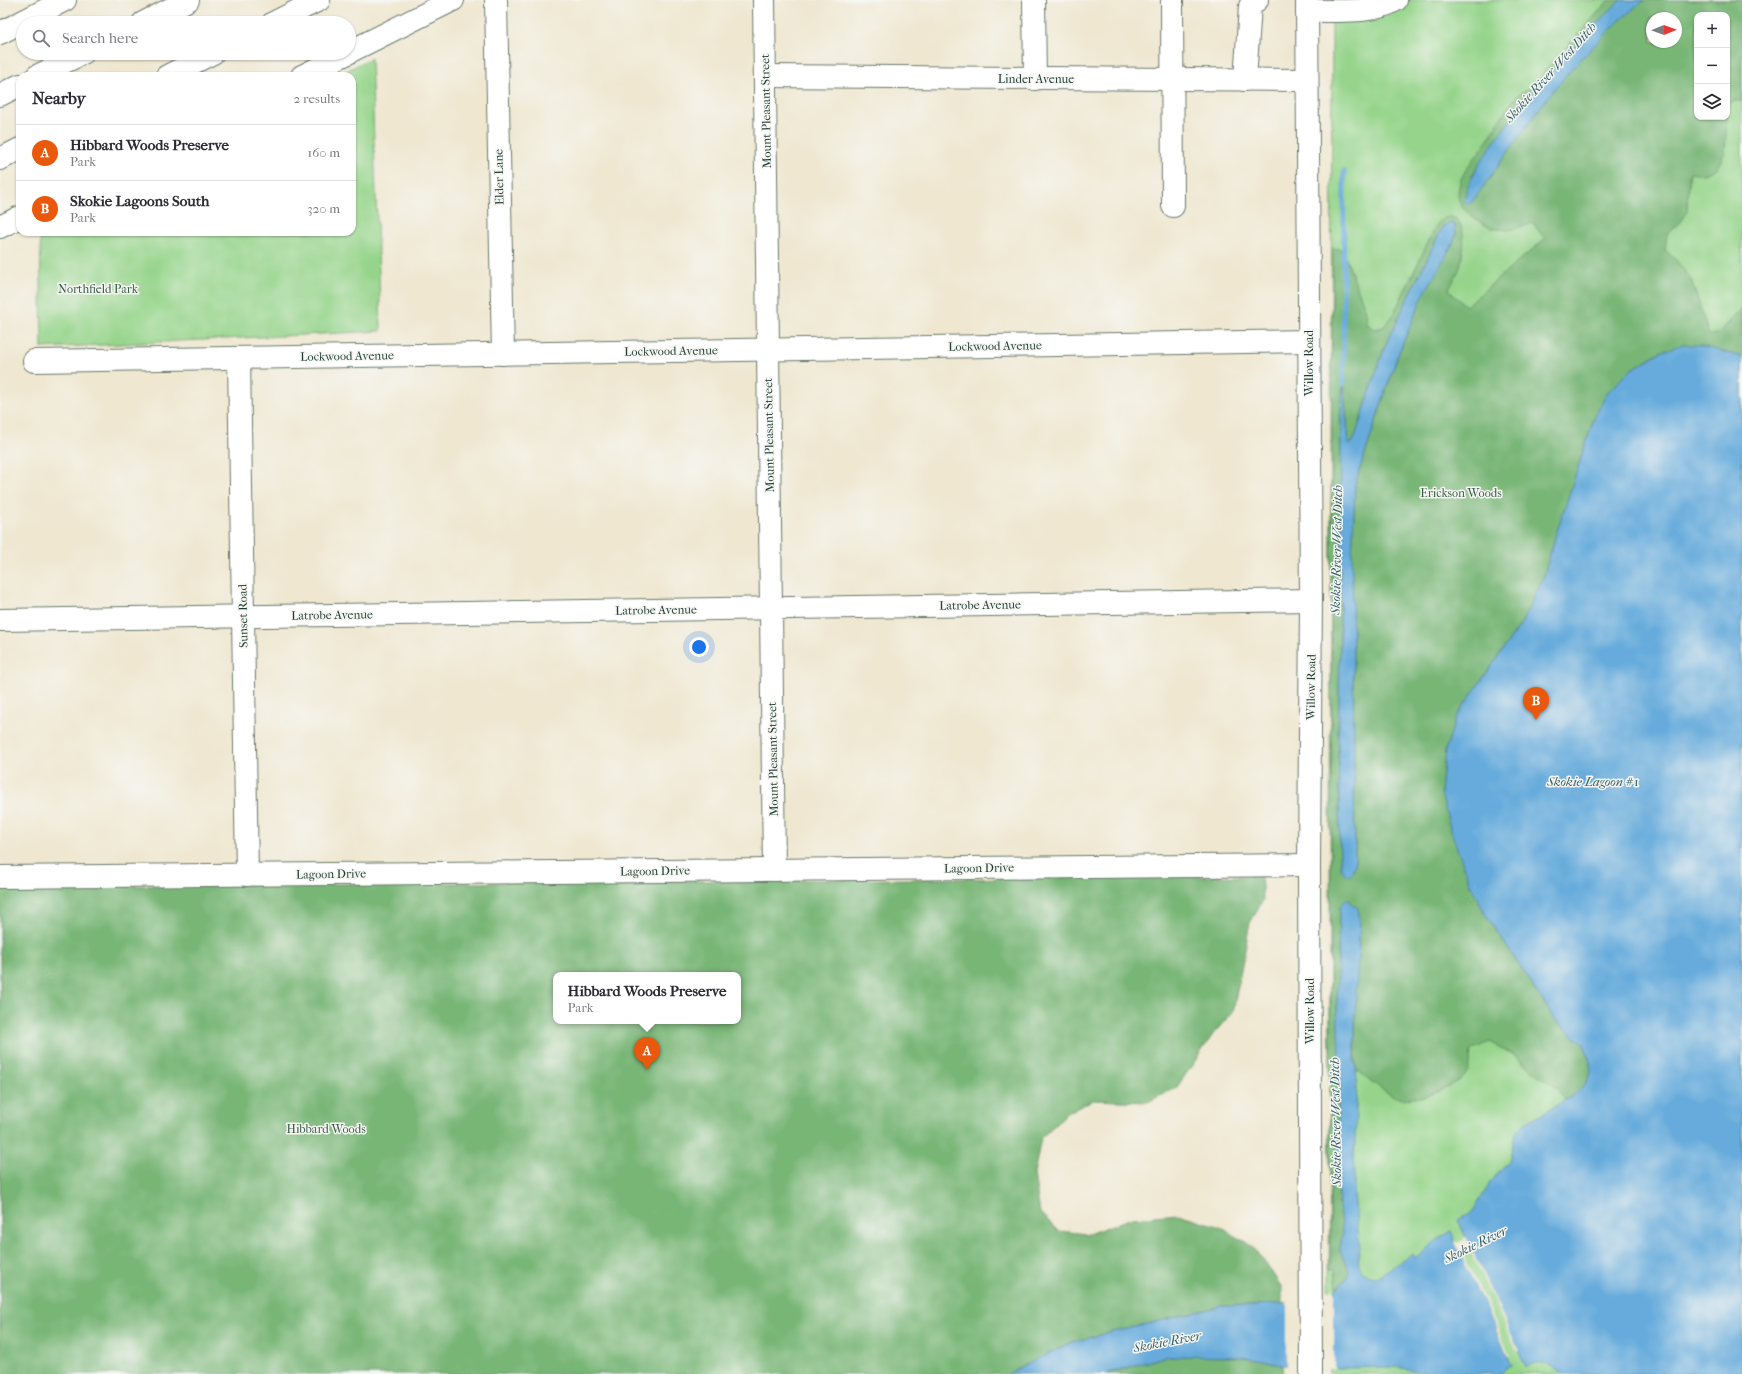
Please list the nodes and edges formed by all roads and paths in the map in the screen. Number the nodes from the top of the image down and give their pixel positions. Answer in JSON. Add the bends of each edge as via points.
{"nodes":[{"id":1,"x":65,"y":0,"type":"edge"},
{"id":2,"x":188,"y":0,"type":"edge"},
{"id":3,"x":320,"y":0,"type":"edge"},
{"id":4,"x":453,"y":0,"type":"edge"},
{"id":5,"x":496,"y":0,"type":"edge"},
{"id":6,"x":764,"y":0,"type":"edge"},
{"id":7,"x":1034,"y":0,"type":"edge"},
{"id":8,"x":1172,"y":0,"type":"edge"},
{"id":9,"x":1257,"y":0,"type":"edge"},
{"id":10,"x":1396,"y":0,"type":"edge"},
{"id":11,"x":1307,"y":6,"type":"edge"},
{"id":12,"x":33,"y":16,"type":"edge"},
{"id":13,"x":157,"y":16,"type":"edge"},
{"id":14,"x":287,"y":16,"type":"edge"},
{"id":15,"x":16,"y":25,"type":"edge"},
{"id":16,"x":0,"y":33,"type":"edge"},
{"id":17,"x":356,"y":49,"type":"edge"},
{"id":18,"x":69,"y":60,"type":"edge"},
{"id":19,"x":199,"y":60,"type":"edge"},
{"id":20,"x":334,"y":60,"type":"edge"},
{"id":21,"x":45,"y":72,"type":"edge"},
{"id":22,"x":175,"y":72,"type":"edge"},
{"id":23,"x":310,"y":72,"type":"edge"},
{"id":24,"x":765,"y":76,"type":"junction"},
{"id":25,"x":1035,"y":79,"type":"junction"},
{"id":26,"x":1172,"y":80,"type":"junction"},
{"id":27,"x":1245,"y":80,"type":"junction"},
{"id":28,"x":1307,"y":80,"type":"junction"},
{"id":29,"x":16,"y":87,"type":"edge"},
{"id":30,"x":0,"y":95,"type":"edge"},
{"id":31,"x":16,"y":151,"type":"edge"},
{"id":32,"x":0,"y":159,"type":"edge"},
{"id":33,"x":1173,"y":206,"type":"dead end"},
{"id":34,"x":16,"y":220,"type":"edge"},
{"id":35,"x":0,"y":228,"type":"edge"},
{"id":36,"x":1309,"y":341,"type":"junction"},
{"id":37,"x":768,"y":349,"type":"junction"},
{"id":38,"x":502,"y":354,"type":"junction"},
{"id":39,"x":239,"y":358,"type":"junction"},
{"id":40,"x":34,"y":360,"type":"dead end"},
{"id":41,"x":1312,"y":600,"type":"junction"},
{"id":42,"x":771,"y":608,"type":"junction"},
{"id":43,"x":243,"y":616,"type":"junction"},
{"id":44,"x":0,"y":620,"type":"edge"},
{"id":45,"x":1309,"y":865,"type":"junction"},
{"id":46,"x":774,"y":870,"type":"junction"},
{"id":47,"x":247,"y":875,"type":"junction"},
{"id":48,"x":0,"y":877,"type":"edge"},
{"id":49,"x":1311,"y":1374,"type":"edge"}],
"edges":[{"from":1,"to":12,"type":"main road"},
{"from":2,"to":13,"type":"main road"},
{"from":3,"to":14,"type":"main road"},
{"from":4,"to":17,"type":"main road"},
{"from":5,"to":38,"type":"main road","name":"Elder Lane"},
{"from":6,"to":24,"type":"main road","name":"Mount Pleasant Street"},
{"from":7,"to":25,"type":"main road"},
{"from":8,"to":26,"type":"main road"},
{"from":9,"to":27,"type":"main road","via":[[1250,6]]},
{"from":10,"to":11,"type":"main road","via":[[1375,8]]},
{"from":11,"to":28,"type":"main road","name":"Willow Road"},
{"from":15,"to":16,"type":"main road"},
{"from":18,"to":21,"type":"main road"},
{"from":19,"to":22,"type":"main road"},
{"from":20,"to":23,"type":"main road"},
{"from":24,"to":25,"type":"main road","name":"Linder Avenue"},
{"from":24,"to":37,"type":"main road","name":"Mount Pleasant Street"},
{"from":25,"to":26,"type":"main road","name":"Linder Avenue"},
{"from":26,"to":27,"type":"main road","name":"Linder Avenue"},
{"from":26,"to":33,"type":"main road"},
{"from":27,"to":28,"type":"main road","name":"Linder Avenue"},
{"from":28,"to":36,"type":"main road","name":"Willow Road"},
{"from":29,"to":30,"type":"main road"},
{"from":31,"to":32,"type":"main road"},
{"from":34,"to":35,"type":"main road"},
{"from":36,"to":37,"type":"main road","name":"Lockwood Avenue"},
{"from":36,"to":41,"type":"main road","name":"Willow Road"},
{"from":37,"to":38,"type":"main road","name":"Lockwood Avenue"},
{"from":37,"to":42,"type":"main road","name":"Mount Pleasant Street"},
{"from":38,"to":39,"type":"main road","name":"Lockwood Avenue"},
{"from":39,"to":40,"type":"main road","name":"Lockwood Avenue"},
{"from":39,"to":43,"type":"main road","name":"Sunset Road"},
{"from":41,"to":42,"type":"main road","name":"Latrobe Avenue"},
{"from":41,"to":45,"type":"main road","name":"Willow Road"},
{"from":42,"to":43,"type":"main road","name":"Latrobe Avenue"},
{"from":42,"to":46,"type":"main road","name":"Mount Pleasant Street"},
{"from":43,"to":44,"type":"main road","name":"Latrobe Avenue"},
{"from":43,"to":47,"type":"main road","name":"Sunset Road"},
{"from":45,"to":46,"type":"main road","name":"Lagoon Drive"},
{"from":45,"to":49,"type":"main road","name":"Willow Road"},
{"from":46,"to":47,"type":"main road","name":"Lagoon Drive"},
{"from":47,"to":48,"type":"main road","name":"Lagoon Drive"}]}
